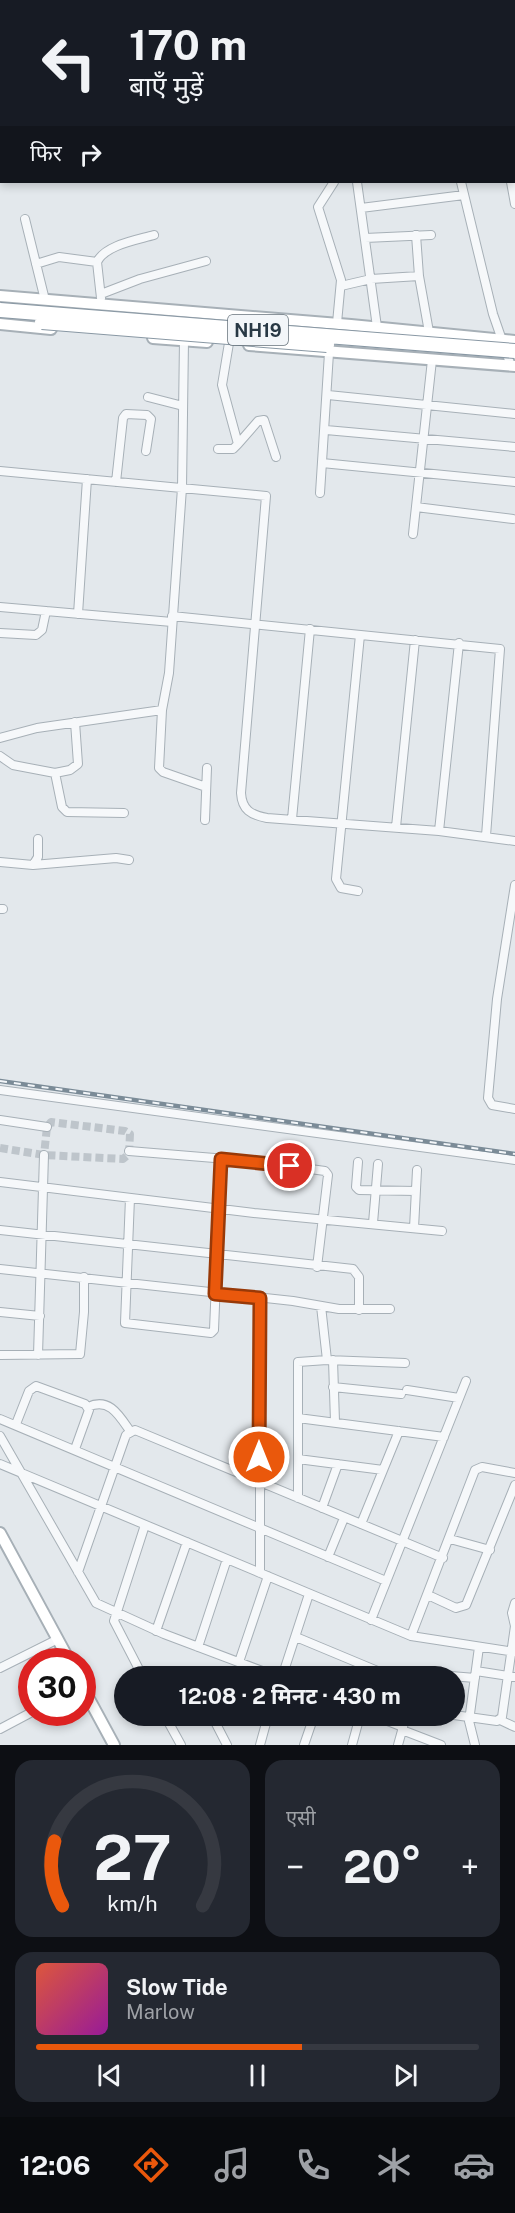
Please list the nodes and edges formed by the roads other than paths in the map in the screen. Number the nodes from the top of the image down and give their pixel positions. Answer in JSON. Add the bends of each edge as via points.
{"nodes":[{"id":1,"x":333,"y":183,"type":"edge"},
{"id":2,"x":357,"y":183,"type":"edge"},
{"id":3,"x":461,"y":183,"type":"edge"},
{"id":4,"x":511,"y":183,"type":"edge"},
{"id":5,"x":464,"y":195,"type":"junction"},
{"id":6,"x":515,"y":204,"type":"edge"},
{"id":7,"x":361,"y":208,"type":"junction"},
{"id":8,"x":25,"y":219,"type":"dead end"},
{"id":9,"x":154,"y":235,"type":"dead end"},
{"id":10,"x":416,"y":235,"type":"junction"},
{"id":11,"x":431,"y":235,"type":"dead end"},
{"id":12,"x":365,"y":238,"type":"junction"},
{"id":13,"x":206,"y":261,"type":"dead end"},
{"id":14,"x":97,"y":262,"type":"junction"},
{"id":15,"x":36,"y":264,"type":"junction"},
{"id":16,"x":420,"y":276,"type":"junction"},
{"id":17,"x":371,"y":279,"type":"junction"},
{"id":18,"x":341,"y":286,"type":"junction"},
{"id":19,"x":0,"y":296,"type":"edge"},
{"id":20,"x":45,"y":300,"type":"junction"},
{"id":21,"x":102,"y":300,"type":"junction"},
{"id":22,"x":0,"y":310,"type":"edge"},
{"id":23,"x":0,"y":319,"type":"edge"},
{"id":24,"x":337,"y":323,"type":"junction"},
{"id":25,"x":0,"y":324,"type":"edge"},
{"id":26,"x":377,"y":327,"type":"junction"},
{"id":27,"x":429,"y":332,"type":"junction"},
{"id":28,"x":184,"y":340,"type":"junction"},
{"id":29,"x":503,"y":340,"type":"junction"},
{"id":30,"x":515,"y":341,"type":"edge"},
{"id":31,"x":229,"y":344,"type":"junction"},
{"id":32,"x":515,"y":351,"type":"edge"},
{"id":33,"x":329,"y":353,"type":"junction"},
{"id":34,"x":432,"y":360,"type":"junction"},
{"id":35,"x":514,"y":364,"type":"edge"},
{"id":36,"x":328,"y":394,"type":"junction"},
{"id":37,"x":148,"y":397,"type":"dead end"},
{"id":38,"x":426,"y":405,"type":"junction"},
{"id":39,"x":183,"y":406,"type":"junction"},
{"id":40,"x":515,"y":414,"type":"edge"},
{"id":41,"x":326,"y":430,"type":"junction"},
{"id":42,"x":422,"y":437,"type":"junction"},
{"id":43,"x":238,"y":444,"type":"junction"},
{"id":44,"x":515,"y":447,"type":"edge"},
{"id":45,"x":218,"y":449,"type":"dead end"},
{"id":46,"x":146,"y":451,"type":"dead end"},
{"id":47,"x":276,"y":457,"type":"dead end"},
{"id":48,"x":322,"y":464,"type":"junction"},
{"id":49,"x":0,"y":471,"type":"edge"},
{"id":50,"x":419,"y":473,"type":"junction"},
{"id":51,"x":87,"y":479,"type":"junction"},
{"id":52,"x":116,"y":482,"type":"junction"},
{"id":53,"x":515,"y":482,"type":"edge"},
{"id":54,"x":182,"y":488,"type":"junction"},
{"id":55,"x":320,"y":493,"type":"dead end"},
{"id":56,"x":416,"y":507,"type":"junction"},
{"id":57,"x":513,"y":519,"type":"dead end"},
{"id":58,"x":413,"y":534,"type":"dead end"},
{"id":59,"x":0,"y":608,"type":"edge"},
{"id":60,"x":46,"y":611,"type":"junction"},
{"id":61,"x":78,"y":614,"type":"junction"},
{"id":62,"x":172,"y":619,"type":"junction"},
{"id":63,"x":255,"y":623,"type":"junction"},
{"id":64,"x":310,"y":629,"type":"junction"},
{"id":65,"x":0,"y":633,"type":"edge"},
{"id":66,"x":360,"y":635,"type":"junction"},
{"id":67,"x":415,"y":640,"type":"junction"},
{"id":68,"x":459,"y":643,"type":"junction"},
{"id":69,"x":162,"y":710,"type":"junction"},
{"id":70,"x":75,"y":722,"type":"junction"},
{"id":71,"x":0,"y":738,"type":"edge"},
{"id":72,"x":0,"y":756,"type":"edge"},
{"id":73,"x":207,"y":768,"type":"dead end"},
{"id":74,"x":54,"y":773,"type":"junction"},
{"id":75,"x":206,"y":787,"type":"junction"},
{"id":76,"x":124,"y":813,"type":"dead end"},
{"id":77,"x":292,"y":819,"type":"junction"},
{"id":78,"x":205,"y":820,"type":"dead end"},
{"id":79,"x":343,"y":823,"type":"junction"},
{"id":80,"x":396,"y":827,"type":"junction"},
{"id":81,"x":439,"y":831,"type":"junction"},
{"id":82,"x":486,"y":836,"type":"junction"},
{"id":83,"x":38,"y":839,"type":"dead end"},
{"id":84,"x":515,"y":841,"type":"edge"},
{"id":85,"x":129,"y":860,"type":"dead end"},
{"id":86,"x":0,"y":862,"type":"edge"},
{"id":87,"x":33,"y":865,"type":"junction"},
{"id":88,"x":515,"y":885,"type":"edge"},
{"id":89,"x":358,"y":891,"type":"dead end"},
{"id":90,"x":0,"y":1090,"type":"edge"},
{"id":91,"x":515,"y":1109,"type":"edge"},
{"id":92,"x":0,"y":1120,"type":"edge"},
{"id":93,"x":46,"y":1126,"type":"dead end"},
{"id":94,"x":129,"y":1150,"type":"dead end"},
{"id":95,"x":44,"y":1155,"type":"tunnel mouth"},
{"id":96,"x":221,"y":1159,"type":"junction"},
{"id":97,"x":515,"y":1160,"type":"edge"},
{"id":98,"x":358,"y":1161,"type":"dead end"},
{"id":99,"x":378,"y":1164,"type":"dead end"},
{"id":100,"x":417,"y":1170,"type":"dead end"},
{"id":101,"x":0,"y":1182,"type":"edge"},
{"id":102,"x":43,"y":1187,"type":"junction"},
{"id":103,"x":376,"y":1191,"type":"junction"},
{"id":104,"x":416,"y":1191,"type":"junction"},
{"id":105,"x":130,"y":1198,"type":"junction"},
{"id":106,"x":219,"y":1209,"type":"junction"},
{"id":107,"x":322,"y":1218,"type":"junction"},
{"id":108,"x":372,"y":1224,"type":"junction"},
{"id":109,"x":414,"y":1228,"type":"junction"},
{"id":110,"x":0,"y":1230,"type":"edge"},
{"id":111,"x":442,"y":1230,"type":"dead end"},
{"id":112,"x":41,"y":1234,"type":"junction"},
{"id":113,"x":129,"y":1245,"type":"junction"},
{"id":114,"x":216,"y":1254,"type":"junction"},
{"id":115,"x":316,"y":1267,"type":"junction"},
{"id":116,"x":0,"y":1269,"type":"edge"},
{"id":117,"x":40,"y":1273,"type":"junction"},
{"id":118,"x":84,"y":1277,"type":"junction"},
{"id":119,"x":129,"y":1284,"type":"junction"},
{"id":120,"x":215,"y":1294,"type":"junction"},
{"id":121,"x":260,"y":1298,"type":"junction"},
{"id":122,"x":321,"y":1306,"type":"junction"},
{"id":123,"x":390,"y":1309,"type":"dead end"},
{"id":124,"x":359,"y":1310,"type":"junction"},
{"id":125,"x":0,"y":1312,"type":"edge"},
{"id":126,"x":40,"y":1316,"type":"junction"},
{"id":127,"x":38,"y":1354,"type":"junction"},
{"id":128,"x":0,"y":1355,"type":"edge"},
{"id":129,"x":330,"y":1360,"type":"junction"},
{"id":130,"x":405,"y":1363,"type":"dead end"},
{"id":131,"x":466,"y":1381,"type":"dead end"},
{"id":132,"x":333,"y":1387,"type":"junction"},
{"id":133,"x":459,"y":1398,"type":"junction"},
{"id":134,"x":88,"y":1407,"type":"junction"},
{"id":135,"x":298,"y":1418,"type":"junction"},
{"id":136,"x":0,"y":1419,"type":"edge"},
{"id":137,"x":335,"y":1422,"type":"junction"},
{"id":138,"x":16,"y":1424,"type":"junction"},
{"id":139,"x":130,"y":1431,"type":"junction"},
{"id":140,"x":399,"y":1431,"type":"junction"},
{"id":141,"x":0,"y":1436,"type":"edge"},
{"id":142,"x":444,"y":1437,"type":"junction"},
{"id":143,"x":75,"y":1449,"type":"junction"},
{"id":144,"x":298,"y":1459,"type":"junction"},
{"id":145,"x":0,"y":1464,"type":"edge"},
{"id":146,"x":338,"y":1464,"type":"junction"},
{"id":147,"x":115,"y":1467,"type":"junction"},
{"id":148,"x":383,"y":1470,"type":"junction"},
{"id":149,"x":20,"y":1473,"type":"junction"},
{"id":150,"x":515,"y":1473,"type":"edge"},
{"id":151,"x":260,"y":1481,"type":"junction"},
{"id":152,"x":515,"y":1485,"type":"edge"},
{"id":153,"x":298,"y":1498,"type":"junction"},
{"id":154,"x":101,"y":1507,"type":"junction"},
{"id":155,"x":322,"y":1508,"type":"junction"},
{"id":156,"x":344,"y":1518,"type":"junction"},
{"id":157,"x":361,"y":1524,"type":"junction"},
{"id":158,"x":145,"y":1525,"type":"junction"},
{"id":159,"x":259,"y":1529,"type":"junction"},
{"id":160,"x":0,"y":1533,"type":"edge"},
{"id":161,"x":450,"y":1539,"type":"junction"},
{"id":162,"x":402,"y":1541,"type":"junction"},
{"id":163,"x":187,"y":1542,"type":"junction"},
{"id":164,"x":490,"y":1550,"type":"junction"},
{"id":165,"x":328,"y":1557,"type":"junction"},
{"id":166,"x":443,"y":1558,"type":"junction"},
{"id":167,"x":227,"y":1559,"type":"junction"},
{"id":168,"x":78,"y":1572,"type":"junction"},
{"id":169,"x":264,"y":1574,"type":"junction"},
{"id":170,"x":386,"y":1581,"type":"junction"},
{"id":171,"x":309,"y":1594,"type":"junction"},
{"id":172,"x":429,"y":1596,"type":"junction"},
{"id":173,"x":515,"y":1603,"type":"edge"},
{"id":174,"x":116,"y":1612,"type":"junction"},
{"id":175,"x":371,"y":1620,"type":"junction"},
{"id":176,"x":156,"y":1630,"type":"junction"},
{"id":177,"x":411,"y":1636,"type":"junction"},
{"id":178,"x":296,"y":1637,"type":"junction"},
{"id":179,"x":58,"y":1639,"type":"junction"},
{"id":180,"x":198,"y":1647,"type":"junction"},
{"id":181,"x":479,"y":1647,"type":"junction"},
{"id":182,"x":63,"y":1648,"type":"edge"},
{"id":183,"x":512,"y":1652,"type":"edge"},
{"id":184,"x":239,"y":1662,"type":"junction"},
{"id":185,"x":137,"y":1666,"type":"edge"},
{"id":186,"x":250,"y":1666,"type":"edge"},
{"id":187,"x":284,"y":1666,"type":"edge"},
{"id":188,"x":366,"y":1666,"type":"edge"},
{"id":189,"x":0,"y":1668,"type":"edge"},
{"id":190,"x":476,"y":1674,"type":"junction"},
{"id":191,"x":465,"y":1675,"type":"edge"},
{"id":192,"x":511,"y":1676,"type":"edge"},
{"id":193,"x":96,"y":1712,"type":"edge"},
{"id":194,"x":465,"y":1716,"type":"edge"},
{"id":195,"x":469,"y":1717,"type":"junction"},
{"id":196,"x":18,"y":1719,"type":"edge"},
{"id":197,"x":500,"y":1720,"type":"junction"},
{"id":198,"x":171,"y":1726,"type":"edge"},
{"id":199,"x":217,"y":1726,"type":"edge"},
{"id":200,"x":266,"y":1726,"type":"edge"},
{"id":201,"x":311,"y":1726,"type":"edge"},
{"id":202,"x":357,"y":1726,"type":"edge"},
{"id":203,"x":396,"y":1726,"type":"edge"},
{"id":204,"x":403,"y":1726,"type":"edge"},
{"id":205,"x":515,"y":1727,"type":"edge"},
{"id":206,"x":0,"y":1729,"type":"edge"},
{"id":207,"x":402,"y":1729,"type":"junction"},
{"id":208,"x":114,"y":1745,"type":"edge"},
{"id":209,"x":181,"y":1745,"type":"edge"},
{"id":210,"x":227,"y":1745,"type":"edge"},
{"id":211,"x":260,"y":1745,"type":"edge"},
{"id":212,"x":304,"y":1745,"type":"edge"},
{"id":213,"x":352,"y":1745,"type":"edge"},
{"id":214,"x":398,"y":1745,"type":"edge"},
{"id":215,"x":441,"y":1745,"type":"edge"},
{"id":216,"x":475,"y":1745,"type":"edge"}],
"edges":[{"from":1,"to":18,"type":"street","via":[[318,207]]},
{"from":2,"to":7,"type":"street"},
{"from":3,"to":5,"type":"street"},
{"from":4,"to":6,"type":"street"},
{"from":5,"to":7,"type":"street"},
{"from":5,"to":29,"type":"street"},
{"from":7,"to":12,"type":"street"},
{"from":8,"to":15,"type":"street"},
{"from":9,"to":14,"type":"street","via":[[108,250]]},
{"from":10,"to":11,"type":"street"},
{"from":10,"to":12,"type":"street"},
{"from":10,"to":16,"type":"street"},
{"from":12,"to":17,"type":"street"},
{"from":13,"to":21,"type":"street","via":[[141,279]]},
{"from":14,"to":15,"type":"street","via":[[59,257]]},
{"from":14,"to":21,"type":"street"},
{"from":15,"to":20,"type":"street"},
{"from":16,"to":17,"type":"street"},
{"from":16,"to":27,"type":"street"},
{"from":17,"to":18,"type":"street"},
{"from":17,"to":26,"type":"street"},
{"from":18,"to":24,"type":"street"},
{"from":19,"to":20,"type":"main road"},
{"from":20,"to":21,"type":"main road"},
{"from":21,"to":24,"type":"main road"},
{"from":22,"to":32,"type":"highway","number":"NH19","bridge":true},
{"from":23,"to":35,"type":"highway","number":"NH19","bridge":true},
{"from":24,"to":26,"type":"main road"},
{"from":25,"to":28,"type":"main road"},
{"from":26,"to":27,"type":"main road"},
{"from":27,"to":29,"type":"main road"},
{"from":28,"to":31,"type":"main road"},
{"from":28,"to":39,"type":"street"},
{"from":29,"to":30,"type":"main road"},
{"from":29,"to":35,"type":"street"},
{"from":31,"to":33,"type":"main road"},
{"from":31,"to":43,"type":"street","via":[[222,385]]},
{"from":33,"to":34,"type":"main road"},
{"from":33,"to":36,"type":"street"},
{"from":34,"to":35,"type":"main road"},
{"from":34,"to":38,"type":"street"},
{"from":36,"to":38,"type":"street"},
{"from":36,"to":41,"type":"street"},
{"from":37,"to":39,"type":"street"},
{"from":38,"to":40,"type":"street"},
{"from":38,"to":42,"type":"street"},
{"from":39,"to":54,"type":"street"},
{"from":41,"to":42,"type":"street"},
{"from":41,"to":48,"type":"street"},
{"from":42,"to":44,"type":"street"},
{"from":42,"to":50,"type":"street"},
{"from":43,"to":45,"type":"street","via":[[233,449]]},
{"from":43,"to":47,"type":"street","via":[[256,423],[264,420]]},
{"from":46,"to":52,"type":"street","via":[[151,419],[147,415],[126,414]]},
{"from":48,"to":50,"type":"street"},
{"from":48,"to":55,"type":"street"},
{"from":49,"to":51,"type":"street"},
{"from":50,"to":53,"type":"street"},
{"from":50,"to":56,"type":"street"},
{"from":51,"to":52,"type":"street"},
{"from":51,"to":61,"type":"street"},
{"from":52,"to":54,"type":"street"},
{"from":54,"to":62,"type":"street"},
{"from":54,"to":63,"type":"street","via":[[266,496]]},
{"from":56,"to":57,"type":"street"},
{"from":56,"to":58,"type":"street"},
{"from":59,"to":60,"type":"street"},
{"from":60,"to":61,"type":"street"},
{"from":60,"to":65,"type":"street","via":[[42,630],[36,634]]},
{"from":61,"to":62,"type":"street"},
{"from":62,"to":63,"type":"street"},
{"from":62,"to":69,"type":"street"},
{"from":63,"to":64,"type":"street"},
{"from":63,"to":77,"type":"street","via":[[242,800],[255,816]]},
{"from":64,"to":66,"type":"street"},
{"from":64,"to":77,"type":"street"},
{"from":66,"to":67,"type":"street"},
{"from":66,"to":79,"type":"street"},
{"from":67,"to":68,"type":"street"},
{"from":67,"to":80,"type":"street"},
{"from":68,"to":81,"type":"street"},
{"from":68,"to":82,"type":"street","via":[[496,646],[502,653]]},
{"from":69,"to":70,"type":"street"},
{"from":69,"to":75,"type":"street","via":[[159,768]]},
{"from":70,"to":71,"type":"street"},
{"from":70,"to":74,"type":"street","via":[[78,764]]},
{"from":72,"to":74,"type":"street","via":[[13,765]]},
{"from":73,"to":75,"type":"street"},
{"from":74,"to":76,"type":"street","via":[[62,807],[67,812]]},
{"from":75,"to":78,"type":"street"},
{"from":77,"to":79,"type":"street"},
{"from":79,"to":80,"type":"street"},
{"from":79,"to":89,"type":"street","via":[[336,883]]},
{"from":80,"to":81,"type":"street"},
{"from":81,"to":82,"type":"street"},
{"from":82,"to":84,"type":"street"},
{"from":83,"to":87,"type":"street","via":[[38,856]]},
{"from":85,"to":87,"type":"street"},
{"from":86,"to":87,"type":"street"},
{"from":88,"to":91,"type":"street","via":[[497,999],[489,1102]]},
{"from":90,"to":97,"type":"street"},
{"from":92,"to":93,"type":"street"},
{"from":94,"to":96,"type":"street"},
{"from":95,"to":102,"type":"street"},
{"from":96,"to":106,"type":"street"},
{"from":96,"to":107,"type":"street","via":[[326,1171]]},
{"from":98,"to":103,"type":"street","via":[[357,1189]]},
{"from":99,"to":103,"type":"street"},
{"from":100,"to":104,"type":"street"},
{"from":101,"to":102,"type":"street"},
{"from":102,"to":105,"type":"street"},
{"from":102,"to":112,"type":"street"},
{"from":103,"to":104,"type":"street"},
{"from":103,"to":108,"type":"street"},
{"from":104,"to":109,"type":"street"},
{"from":105,"to":106,"type":"street"},
{"from":105,"to":113,"type":"street"},
{"from":106,"to":107,"type":"street"},
{"from":106,"to":114,"type":"street"},
{"from":107,"to":108,"type":"street"},
{"from":107,"to":115,"type":"street"},
{"from":108,"to":109,"type":"street"},
{"from":109,"to":111,"type":"street"},
{"from":110,"to":112,"type":"street"},
{"from":112,"to":113,"type":"street"},
{"from":112,"to":117,"type":"street"},
{"from":113,"to":114,"type":"street"},
{"from":113,"to":119,"type":"street"},
{"from":114,"to":115,"type":"street"},
{"from":114,"to":120,"type":"street"},
{"from":115,"to":124,"type":"street","via":[[353,1269],[357,1273]]},
{"from":116,"to":117,"type":"street"},
{"from":117,"to":118,"type":"street"},
{"from":117,"to":126,"type":"street"},
{"from":118,"to":119,"type":"street"},
{"from":118,"to":127,"type":"street","via":[[80,1354]]},
{"from":119,"to":120,"type":"street"},
{"from":119,"to":120,"type":"street","via":[[125,1323],[208,1334],[214,1330]]},
{"from":120,"to":121,"type":"street"},
{"from":121,"to":122,"type":"street"},
{"from":121,"to":151,"type":"street"},
{"from":122,"to":124,"type":"street"},
{"from":122,"to":129,"type":"street"},
{"from":123,"to":124,"type":"street"},
{"from":125,"to":126,"type":"street"},
{"from":126,"to":127,"type":"street"},
{"from":127,"to":128,"type":"street"},
{"from":129,"to":130,"type":"street"},
{"from":129,"to":132,"type":"street"},
{"from":129,"to":135,"type":"street","via":[[301,1360],[297,1364]]},
{"from":131,"to":133,"type":"street"},
{"from":132,"to":133,"type":"street"},
{"from":132,"to":137,"type":"street"},
{"from":133,"to":142,"type":"street"},
{"from":134,"to":138,"type":"street","via":[[36,1386],[29,1391]]},
{"from":134,"to":139,"type":"street","via":[[96,1403],[111,1407]]},
{"from":134,"to":143,"type":"street"},
{"from":135,"to":137,"type":"street"},
{"from":135,"to":144,"type":"street"},
{"from":136,"to":138,"type":"street"},
{"from":137,"to":140,"type":"street"},
{"from":138,"to":143,"type":"street"},
{"from":139,"to":147,"type":"street"},
{"from":139,"to":151,"type":"street"},
{"from":140,"to":142,"type":"street"},
{"from":140,"to":148,"type":"street"},
{"from":141,"to":149,"type":"street"},
{"from":142,"to":162,"type":"street"},
{"from":143,"to":147,"type":"street"},
{"from":144,"to":146,"type":"street"},
{"from":144,"to":153,"type":"street"},
{"from":145,"to":149,"type":"street"},
{"from":146,"to":148,"type":"street"},
{"from":146,"to":155,"type":"street"},
{"from":147,"to":154,"type":"street"},
{"from":147,"to":159,"type":"street"},
{"from":148,"to":157,"type":"street"},
{"from":149,"to":154,"type":"street"},
{"from":149,"to":168,"type":"street"},
{"from":150,"to":161,"type":"street","via":[[477,1468]]},
{"from":151,"to":153,"type":"street"},
{"from":151,"to":159,"type":"street"},
{"from":152,"to":164,"type":"street"},
{"from":153,"to":155,"type":"street"},
{"from":154,"to":158,"type":"street"},
{"from":154,"to":168,"type":"street"},
{"from":155,"to":156,"type":"street"},
{"from":156,"to":157,"type":"street"},
{"from":156,"to":165,"type":"street"},
{"from":157,"to":162,"type":"street"},
{"from":158,"to":163,"type":"street"},
{"from":158,"to":174,"type":"street"},
{"from":159,"to":165,"type":"street"},
{"from":159,"to":169,"type":"street"},
{"from":160,"to":179,"type":"main road"},
{"from":161,"to":164,"type":"street"},
{"from":161,"to":166,"type":"street"},
{"from":162,"to":166,"type":"street"},
{"from":162,"to":170,"type":"street"},
{"from":163,"to":167,"type":"street"},
{"from":163,"to":176,"type":"street"},
{"from":164,"to":172,"type":"street","via":[[466,1605],[456,1608]]},
{"from":165,"to":170,"type":"street"},
{"from":166,"to":172,"type":"street"},
{"from":167,"to":169,"type":"street"},
{"from":167,"to":180,"type":"street"},
{"from":168,"to":174,"type":"street","via":[[96,1603]]},
{"from":169,"to":171,"type":"street"},
{"from":169,"to":184,"type":"street"},
{"from":170,"to":175,"type":"street"},
{"from":171,"to":175,"type":"street"},
{"from":171,"to":178,"type":"street"},
{"from":172,"to":177,"type":"street"},
{"from":173,"to":183,"type":"street"},
{"from":174,"to":176,"type":"street"},
{"from":174,"to":185,"type":"street","via":[[115,1624]]},
{"from":175,"to":177,"type":"street"},
{"from":176,"to":180,"type":"street"},
{"from":177,"to":181,"type":"street"},
{"from":178,"to":187,"type":"street"},
{"from":178,"to":188,"type":"street"},
{"from":179,"to":182,"type":"main road"},
{"from":179,"to":189,"type":"street"},
{"from":180,"to":184,"type":"street"},
{"from":181,"to":183,"type":"street"},
{"from":181,"to":190,"type":"street"},
{"from":183,"to":192,"type":"street"},
{"from":184,"to":186,"type":"street"},
{"from":190,"to":191,"type":"street"},
{"from":190,"to":192,"type":"street"},
{"from":190,"to":195,"type":"street"},
{"from":192,"to":197,"type":"street"},
{"from":193,"to":208,"type":"main road"},
{"from":194,"to":195,"type":"street"},
{"from":195,"to":197,"type":"street"},
{"from":195,"to":216,"type":"street"},
{"from":196,"to":206,"type":"street"},
{"from":197,"to":205,"type":"street"},
{"from":198,"to":209,"type":"street"},
{"from":199,"to":210,"type":"street"},
{"from":200,"to":211,"type":"street"},
{"from":201,"to":212,"type":"street"},
{"from":202,"to":213,"type":"street"},
{"from":203,"to":207,"type":"street"},
{"from":204,"to":207,"type":"street"},
{"from":207,"to":214,"type":"street"},
{"from":207,"to":215,"type":"street"}]}
